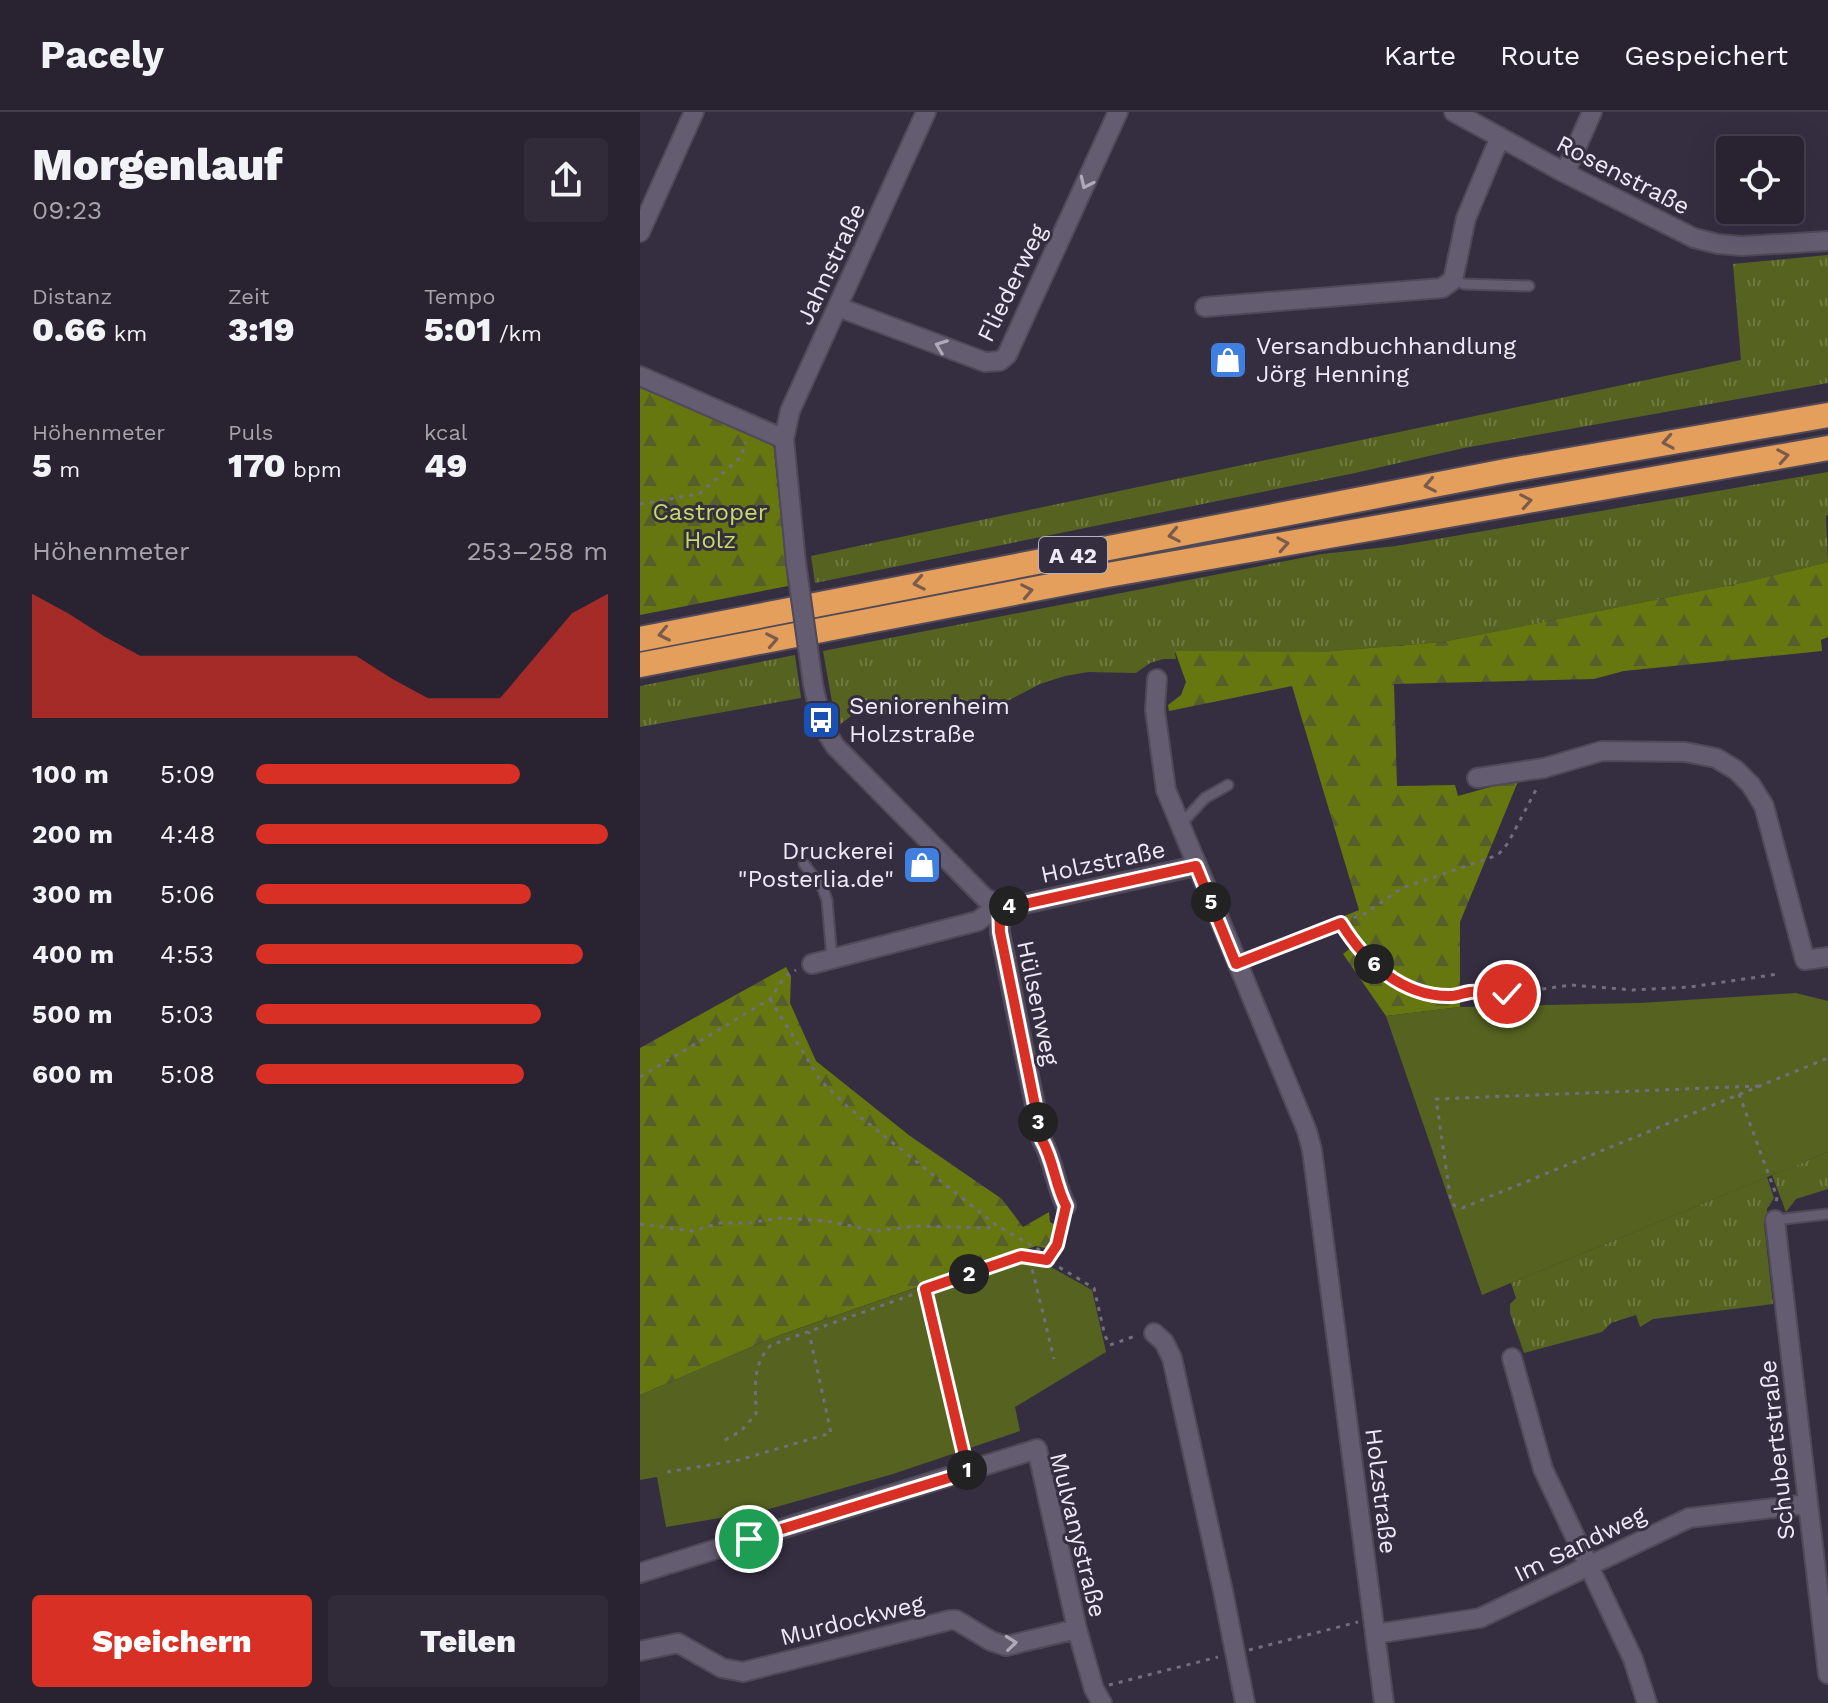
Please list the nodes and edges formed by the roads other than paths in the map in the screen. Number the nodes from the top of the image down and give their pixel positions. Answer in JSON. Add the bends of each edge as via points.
{"nodes":[{"id":1,"x":694,"y":112,"type":"edge"},
{"id":2,"x":926,"y":112,"type":"edge"},
{"id":3,"x":1118,"y":112,"type":"edge"},
{"id":4,"x":1454,"y":112,"type":"edge"},
{"id":5,"x":1592,"y":112,"type":"edge"},
{"id":6,"x":1500,"y":137,"type":"junction"},
{"id":7,"x":1565,"y":173,"type":"junction"},
{"id":8,"x":647,"y":197,"type":"edge"},
{"id":9,"x":640,"y":232,"type":"edge"},
{"id":10,"x":1828,"y":241,"type":"edge"},
{"id":11,"x":1453,"y":280,"type":"junction"},
{"id":12,"x":1529,"y":286,"type":"dead end"},
{"id":13,"x":838,"y":307,"type":"junction"},
{"id":14,"x":1205,"y":307,"type":"dead end"},
{"id":15,"x":640,"y":376,"type":"edge"},
{"id":16,"x":1828,"y":415,"type":"edge"},
{"id":17,"x":784,"y":439,"type":"junction"},
{"id":18,"x":1828,"y":448,"type":"edge"},
{"id":19,"x":640,"y":639,"type":"edge"},
{"id":20,"x":640,"y":665,"type":"edge"},
{"id":21,"x":1157,"y":679,"type":"dead end"},
{"id":22,"x":1477,"y":778,"type":"dead end"},
{"id":23,"x":1228,"y":785,"type":"dead end"},
{"id":24,"x":1181,"y":824,"type":"junction"},
{"id":25,"x":804,"y":864,"type":"dead end"},
{"id":26,"x":1196,"y":866,"type":"junction"},
{"id":27,"x":999,"y":905,"type":"junction"},
{"id":28,"x":1828,"y":957,"type":"edge"},
{"id":29,"x":832,"y":959,"type":"junction"},
{"id":30,"x":812,"y":964,"type":"road end"},
{"id":31,"x":1066,"y":1206,"type":"road end"},
{"id":32,"x":1828,"y":1214,"type":"edge"},
{"id":33,"x":1775,"y":1220,"type":"joint"},
{"id":34,"x":1154,"y":1333,"type":"road end"},
{"id":35,"x":1512,"y":1358,"type":"dead end"},
{"id":36,"x":1807,"y":1504,"type":"junction"},
{"id":37,"x":1820,"y":1545,"type":"edge"},
{"id":38,"x":1591,"y":1567,"type":"junction"},
{"id":39,"x":640,"y":1573,"type":"edge"},
{"id":40,"x":1077,"y":1629,"type":"junction"},
{"id":41,"x":1375,"y":1634,"type":"junction"},
{"id":42,"x":640,"y":1651,"type":"edge"},
{"id":43,"x":1828,"y":1674,"type":"edge"},
{"id":44,"x":1102,"y":1703,"type":"edge"},
{"id":45,"x":1245,"y":1703,"type":"edge"},
{"id":46,"x":1384,"y":1703,"type":"edge"},
{"id":47,"x":1647,"y":1703,"type":"edge"}],
"edges":[{"from":1,"to":8,"type":"street"},
{"from":2,"to":13,"type":"street","name":"Jahnstraße"},
{"from":3,"to":13,"type":"street","name":"Fliederweg","one_way":true,"via":[[1000,361],[985,362]]},
{"from":4,"to":6,"type":"street","name":"Rosenstraße"},
{"from":5,"to":7,"type":"street"},
{"from":6,"to":7,"type":"street","name":"Rosenstraße"},
{"from":6,"to":11,"type":"street","via":[[1466,218]]},
{"from":7,"to":10,"type":"street","name":"Rosenstraße","via":[[1694,238],[1776,246]]},
{"from":8,"to":9,"type":"street"},
{"from":11,"to":12,"type":"lane"},
{"from":11,"to":14,"type":"street","via":[[1442,288]]},
{"from":13,"to":17,"type":"street","name":"Jahnstraße","via":[[790,411]]},
{"from":15,"to":17,"type":"street"},
{"from":16,"to":19,"type":"highway","number":"A 42","one_way":true,"via":[[1491,473]]},
{"from":17,"to":27,"type":"street","bridge":true,"via":[[796,563],[822,725],[835,746],[985,898]]},
{"from":20,"to":18,"type":"highway","number":"A 42","one_way":true,"via":[[1102,576]]},
{"from":21,"to":24,"type":"street","via":[[1155,710],[1166,790]]},
{"from":22,"to":28,"type":"street","via":[[1544,768],[1602,751],[1685,752],[1716,758],[1736,770],[1764,806],[1805,960]]},
{"from":23,"to":24,"type":"lane","via":[[1205,798]]},
{"from":24,"to":26,"type":"street"},
{"from":25,"to":29,"type":"lane","via":[[827,900]]},
{"from":26,"to":27,"type":"street","name":"Holzstraße","via":[[1015,906]]},
{"from":26,"to":41,"type":"street","name":"Holzstraße","via":[[1312,1150]]},
{"from":27,"to":29,"type":"street","via":[[978,921]]},
{"from":27,"to":31,"type":"street","name":"Hülsenweg","via":[[1042,1140]]},
{"from":29,"to":30,"type":"street"},
{"from":32,"to":33,"type":"lane"},
{"from":33,"to":36,"type":"street","name":"Schubertstraße"},
{"from":34,"to":45,"type":"street","via":[[1172,1358]]},
{"from":35,"to":38,"type":"street","via":[[1543,1469]]},
{"from":36,"to":37,"type":"street","name":"Schubertstraße"},
{"from":36,"to":38,"type":"street","name":"Im Sandweg","via":[[1689,1518]]},
{"from":37,"to":43,"type":"street","name":"Schubertstraße"},
{"from":38,"to":41,"type":"street","name":"Im Sandweg","via":[[1480,1618]]},
{"from":38,"to":47,"type":"street"},
{"from":39,"to":40,"type":"street","name":"Mulvanystraße","via":[[1037,1449]]},
{"from":42,"to":40,"type":"street","name":"Murdockweg","one_way":true,"via":[[678,1643],[722,1668],[743,1672],[950,1620],[1006,1646]]},
{"from":40,"to":44,"type":"street","name":"Mulvanystraße"},
{"from":41,"to":46,"type":"street","name":"Holzstraße"}]}
